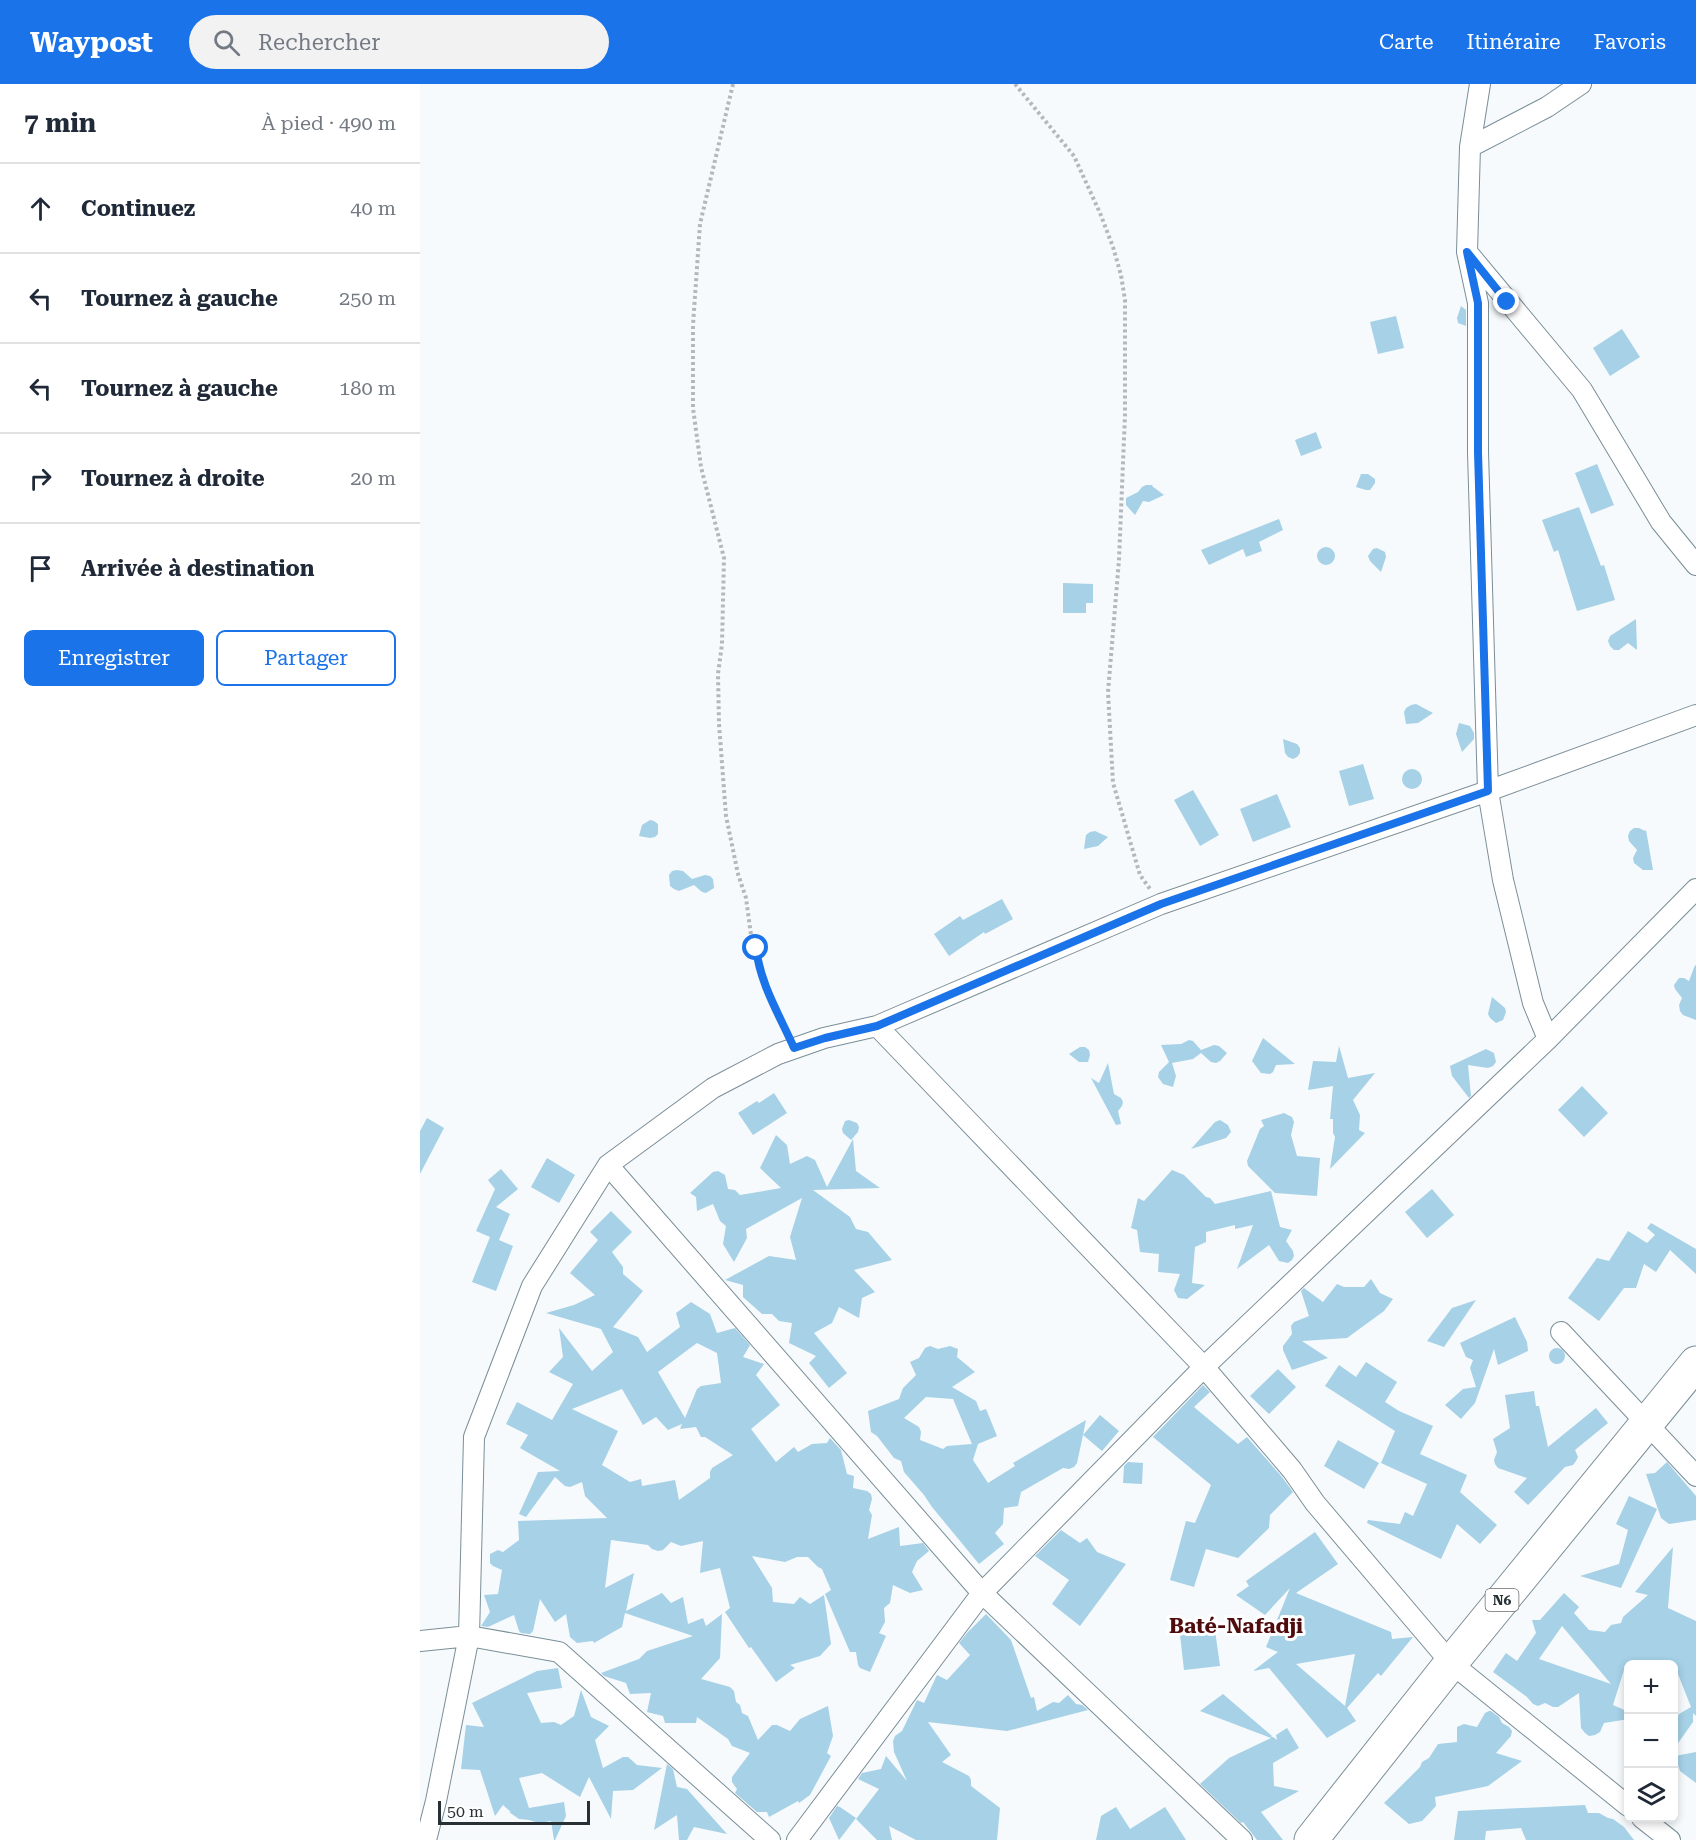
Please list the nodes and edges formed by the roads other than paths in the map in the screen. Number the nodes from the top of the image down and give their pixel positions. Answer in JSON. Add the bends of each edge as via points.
{"nodes":[{"id":1,"x":1480,"y":84,"type":"edge"},
{"id":2,"x":1581,"y":84,"type":"edge"},
{"id":3,"x":1470,"y":147,"type":"junction"},
{"id":4,"x":1467,"y":252,"type":"junction"},
{"id":5,"x":1696,"y":565,"type":"edge"},
{"id":6,"x":1696,"y":715,"type":"edge"},
{"id":7,"x":1488,"y":791,"type":"junction"},
{"id":8,"x":1696,"y":889,"type":"edge"},
{"id":9,"x":877,"y":1026,"type":"junction"},
{"id":10,"x":1548,"y":1039,"type":"junction"},
{"id":11,"x":608,"y":1165,"type":"junction"},
{"id":12,"x":1560,"y":1332,"type":"dead end"},
{"id":13,"x":1696,"y":1362,"type":"edge"},
{"id":14,"x":1204,"y":1367,"type":"junction"},
{"id":15,"x":1647,"y":1422,"type":"junction"},
{"id":16,"x":1696,"y":1476,"type":"edge"},
{"id":17,"x":982,"y":1593,"type":"junction"},
{"id":18,"x":469,"y":1636,"type":"junction"},
{"id":19,"x":420,"y":1641,"type":"edge"},
{"id":20,"x":1451,"y":1663,"type":"junction"},
{"id":21,"x":1624,"y":1802,"type":"edge"},
{"id":22,"x":1647,"y":1822,"type":"edge"},
{"id":23,"x":426,"y":1840,"type":"edge"},
{"id":24,"x":770,"y":1840,"type":"edge"},
{"id":25,"x":797,"y":1840,"type":"edge"},
{"id":26,"x":1242,"y":1840,"type":"edge"},
{"id":27,"x":1311,"y":1840,"type":"edge"},
{"id":28,"x":1670,"y":1840,"type":"edge"}],
"edges":[{"from":1,"to":3,"type":"street"},
{"from":2,"to":3,"type":"street","via":[[1547,107]]},
{"from":3,"to":4,"type":"street"},
{"from":4,"to":5,"type":"street","via":[[1582,390],[1660,522]]},
{"from":4,"to":7,"type":"street","via":[[1478,303],[1478,452]]},
{"from":6,"to":7,"type":"street"},
{"from":7,"to":9,"type":"street","via":[[1161,904]]},
{"from":7,"to":10,"type":"street","via":[[1503,880],[1533,1003]]},
{"from":8,"to":10,"type":"street"},
{"from":9,"to":11,"type":"street","via":[[794,1048],[749,1068],[713,1088]]},
{"from":9,"to":14,"type":"street"},
{"from":10,"to":14,"type":"street"},
{"from":11,"to":17,"type":"street"},
{"from":11,"to":18,"type":"street","via":[[532,1286],[474,1437]]},
{"from":12,"to":15,"type":"street"},
{"from":13,"to":15,"type":"highway","number":"N6"},
{"from":14,"to":17,"type":"street"},
{"from":14,"to":20,"type":"street"},
{"from":15,"to":16,"type":"street"},
{"from":15,"to":20,"type":"highway","number":"N6"},
{"from":17,"to":25,"type":"street"},
{"from":17,"to":26,"type":"street"},
{"from":18,"to":19,"type":"street"},
{"from":18,"to":23,"type":"street"},
{"from":18,"to":24,"type":"street","via":[[559,1652]]},
{"from":20,"to":21,"type":"street"},
{"from":20,"to":27,"type":"highway","number":"N6"},
{"from":22,"to":28,"type":"street"}]}
